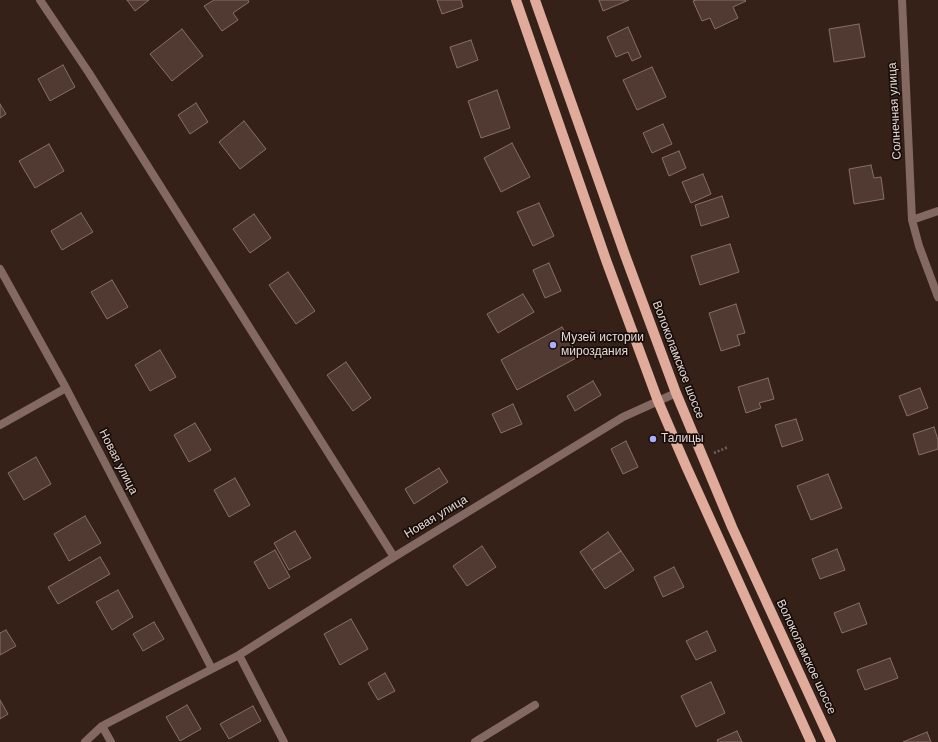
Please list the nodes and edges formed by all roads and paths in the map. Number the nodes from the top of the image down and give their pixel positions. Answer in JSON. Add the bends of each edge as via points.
{"nodes":[{"id":1,"x":40,"y":0,"type":"edge"},
{"id":2,"x":516,"y":0,"type":"edge"},
{"id":3,"x":535,"y":0,"type":"edge"},
{"id":4,"x":902,"y":0,"type":"edge"},
{"id":5,"x":938,"y":211,"type":"edge"},
{"id":6,"x":912,"y":220,"type":"junction"},
{"id":7,"x":0,"y":269,"type":"edge"},
{"id":8,"x":938,"y":297,"type":"edge"},
{"id":9,"x":66,"y":388,"type":"junction"},
{"id":10,"x":676,"y":393,"type":"junction"},
{"id":11,"x":658,"y":400,"type":"junction"},
{"id":12,"x":0,"y":425,"type":"edge"},
{"id":13,"x":728,"y":447,"type":"dead end"},
{"id":14,"x":713,"y":454,"type":"dead end"},
{"id":15,"x":394,"y":557,"type":"junction"},
{"id":16,"x":239,"y":655,"type":"junction"},
{"id":17,"x":211,"y":667,"type":"junction"},
{"id":18,"x":535,"y":705,"type":"dead end"},
{"id":19,"x":102,"y":726,"type":"junction"},
{"id":20,"x":85,"y":742,"type":"edge"},
{"id":21,"x":111,"y":742,"type":"edge"},
{"id":22,"x":284,"y":742,"type":"edge"},
{"id":23,"x":475,"y":742,"type":"edge"},
{"id":24,"x":811,"y":742,"type":"edge"},
{"id":25,"x":831,"y":742,"type":"edge"}],
"edges":[{"from":1,"to":15,"type":"street","via":[[89,73]]},
{"from":2,"to":11,"type":"main road","via":[[606,260]]},
{"from":3,"to":10,"type":"main road","name":"Волоколамское шоссе","via":[[624,256]]},
{"from":4,"to":6,"type":"street","name":"Солнечная улица"},
{"from":5,"to":6,"type":"street"},
{"from":6,"to":8,"type":"street","name":"Солнечная улица"},
{"from":7,"to":9,"type":"street","name":"Новая улица"},
{"from":9,"to":12,"type":"street"},
{"from":9,"to":17,"type":"street","name":"Новая улица"},
{"from":10,"to":11,"type":"street","name":"Новая улица"},
{"from":10,"to":25,"type":"main road","name":"Волоколамское шоссе","via":[[732,527]]},
{"from":11,"to":15,"type":"street","name":"Новая улица","via":[[623,417]]},
{"from":11,"to":24,"type":"main road"},
{"from":13,"to":14,"type":"path"},
{"from":15,"to":16,"type":"street","name":"Новая улица"},
{"from":16,"to":17,"type":"street","name":"Новая улица"},
{"from":16,"to":22,"type":"street"},
{"from":17,"to":19,"type":"street","name":"Новая улица"},
{"from":18,"to":23,"type":"street"},
{"from":19,"to":20,"type":"street","name":"Новая улица"},
{"from":19,"to":21,"type":"street"}]}
